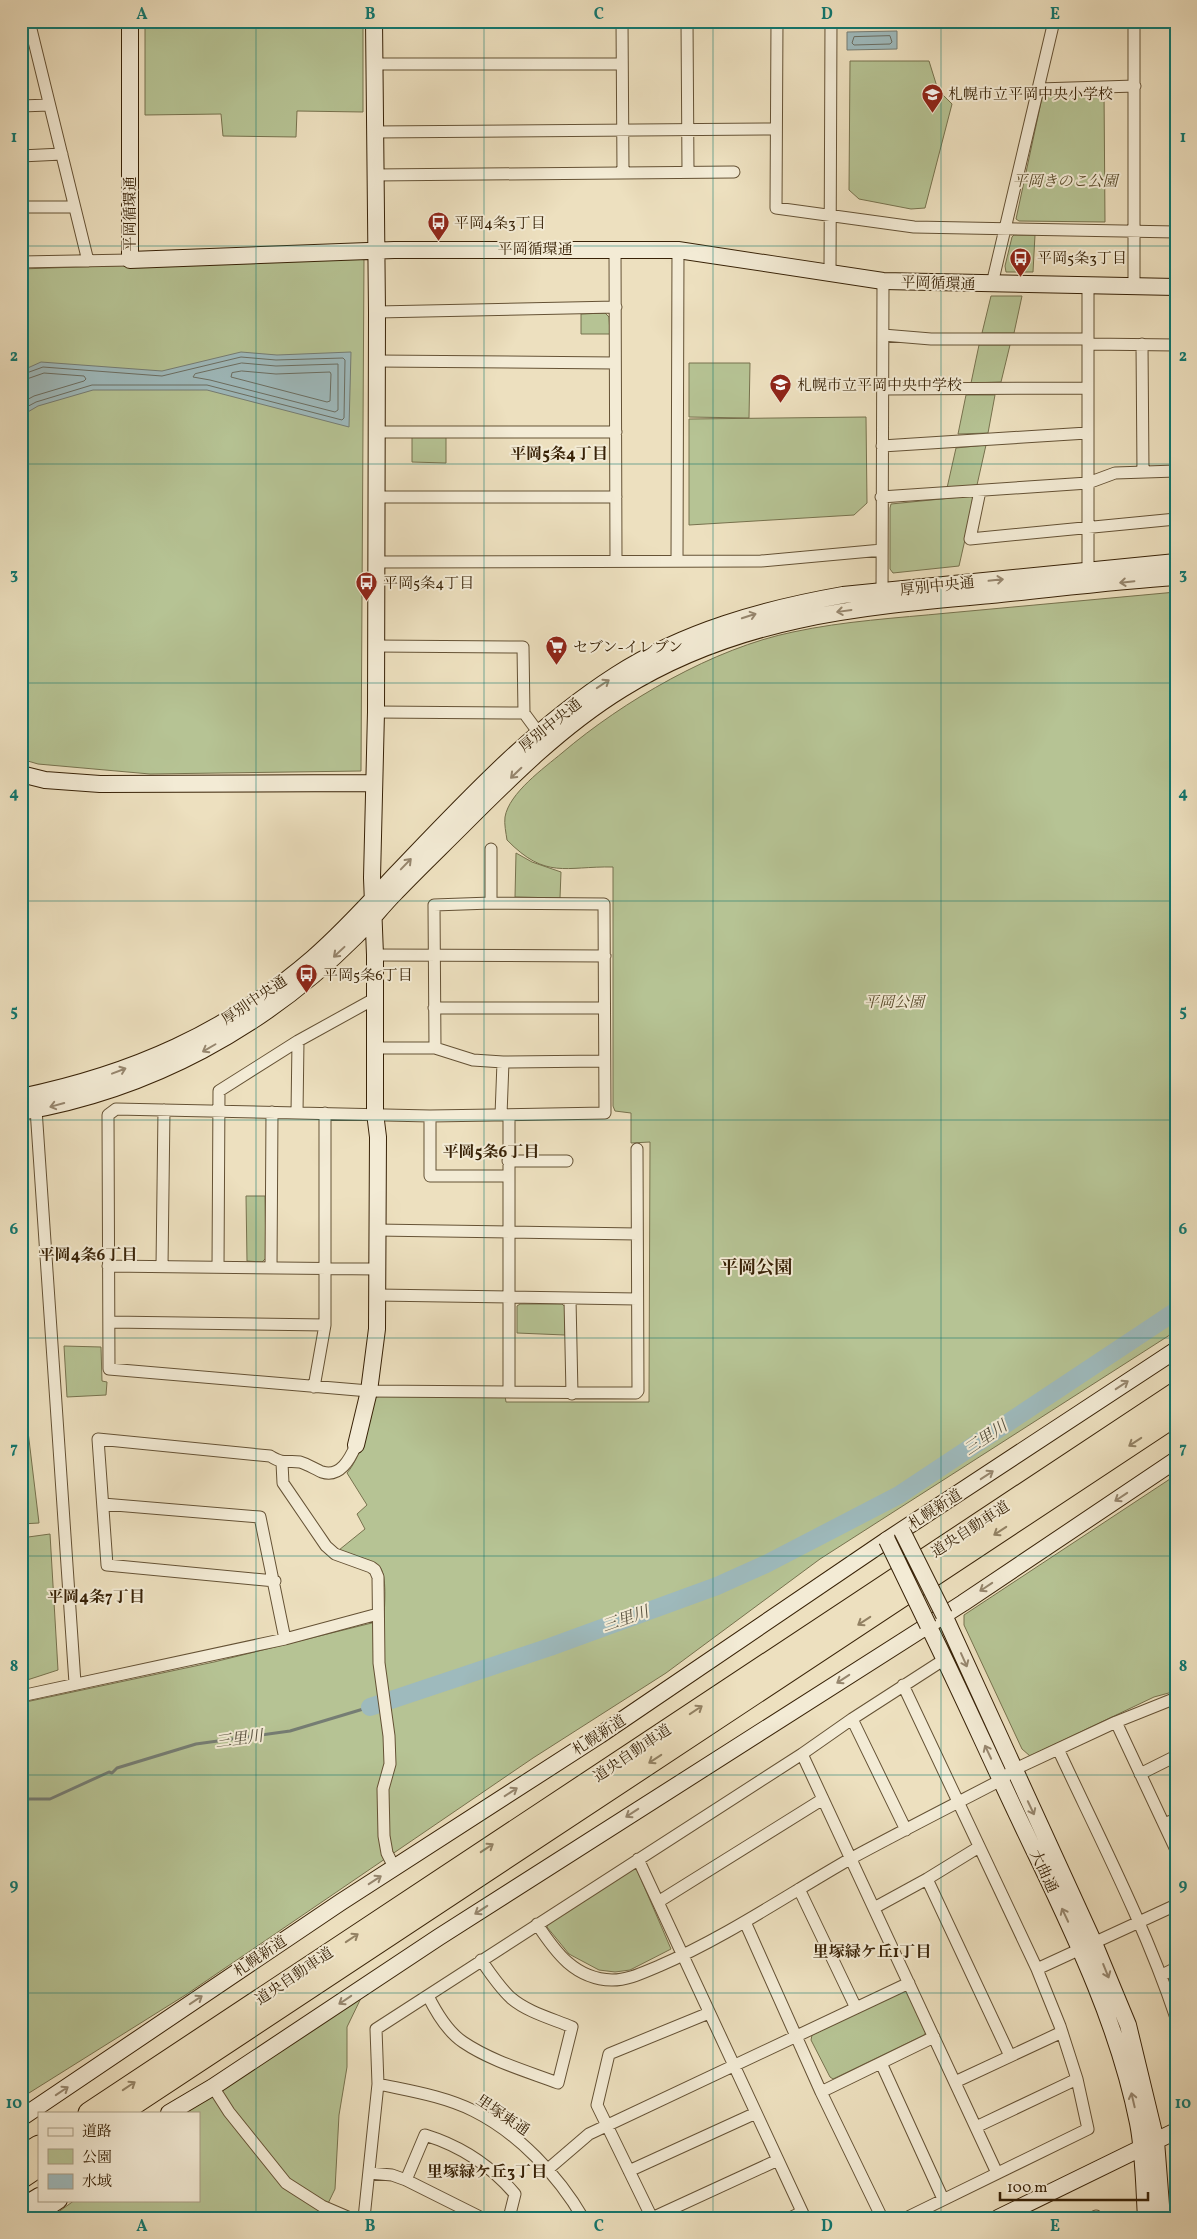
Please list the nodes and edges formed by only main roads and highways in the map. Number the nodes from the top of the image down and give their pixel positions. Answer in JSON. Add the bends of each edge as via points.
{"nodes":[{"id":1,"x":1176,"y":1393,"type":"edge"},
{"id":2,"x":1176,"y":1415,"type":"edge"},
{"id":3,"x":91,"y":2112,"type":"edge"},
{"id":4,"x":122,"y":2112,"type":"edge"},
{"id":5,"x":38,"y":2147,"type":"edge"},
{"id":6,"x":21,"y":2157,"type":"edge"},
{"id":7,"x":38,"y":2167,"type":"edge"},
{"id":8,"x":21,"y":2178,"type":"edge"}],
"edges":[{"from":3,"to":1,"type":"highway","name":"道央自動車道","one_way":true},
{"from":2,"to":4,"type":"highway","name":"道央自動車道","one_way":true},
{"from":5,"to":6,"type":"highway"},
{"from":7,"to":8,"type":"highway"}]}
